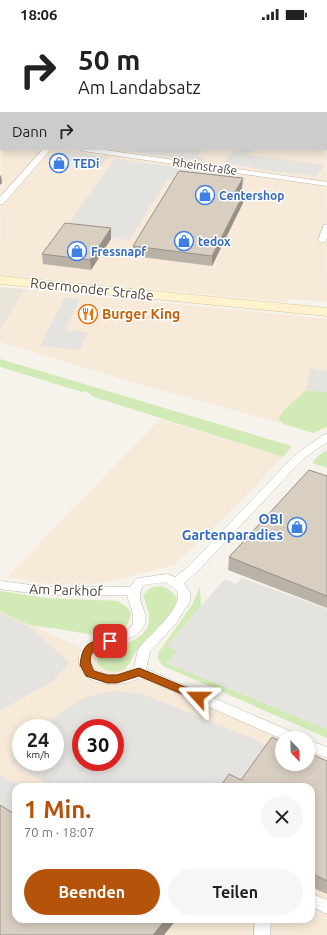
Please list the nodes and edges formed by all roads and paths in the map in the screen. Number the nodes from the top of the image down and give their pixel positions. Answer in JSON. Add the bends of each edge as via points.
{"nodes":[{"id":1,"x":46,"y":150,"type":"edge"},
{"id":2,"x":90,"y":150,"type":"edge"},
{"id":3,"x":327,"y":184,"type":"edge"},
{"id":4,"x":0,"y":202,"type":"edge"},
{"id":5,"x":327,"y":227,"type":"edge"},
{"id":6,"x":322,"y":240,"type":"dead end"},
{"id":7,"x":0,"y":280,"type":"edge"},
{"id":8,"x":327,"y":312,"type":"edge"},
{"id":9,"x":327,"y":437,"type":"edge"},
{"id":10,"x":177,"y":582,"type":"junction"},
{"id":11,"x":0,"y":585,"type":"edge"},
{"id":12,"x":133,"y":591,"type":"junction"},
{"id":13,"x":139,"y":672,"type":"junction"},
{"id":14,"x":276,"y":731,"type":"edge"},
{"id":15,"x":315,"y":748,"type":"edge"},
{"id":16,"x":327,"y":753,"type":"edge"},
{"id":17,"x":315,"y":901,"type":"edge"},
{"id":18,"x":327,"y":907,"type":"edge"},
{"id":19,"x":263,"y":923,"type":"edge"},
{"id":20,"x":262,"y":935,"type":"edge"}],
"edges":[{"from":1,"to":4,"type":"street"},
{"from":2,"to":3,"type":"street","name":"Rheinstraße"},
{"from":5,"to":6,"type":"street"},
{"from":7,"to":8,"type":"main road","name":"Roermonder Straße"},
{"from":9,"to":10,"type":"street","via":[[299,457],[192,570]]},
{"from":10,"to":12,"type":"street","via":[[167,578],[153,579],[140,582]]},
{"from":10,"to":13,"type":"street","via":[[185,593],[184,606],[151,642],[143,654]]},
{"from":11,"to":12,"type":"street","name":"Am Parkhof","via":[[46,591]]},
{"from":12,"to":13,"type":"street","via":[[132,600],[139,610],[140,617],[136,629],[128,635],[92,646],[87,651],[85,659],[87,670],[97,677],[117,679]]},
{"from":13,"to":14,"type":"street"},
{"from":15,"to":16,"type":"street"},
{"from":17,"to":18,"type":"street"},
{"from":19,"to":20,"type":"street"}]}
